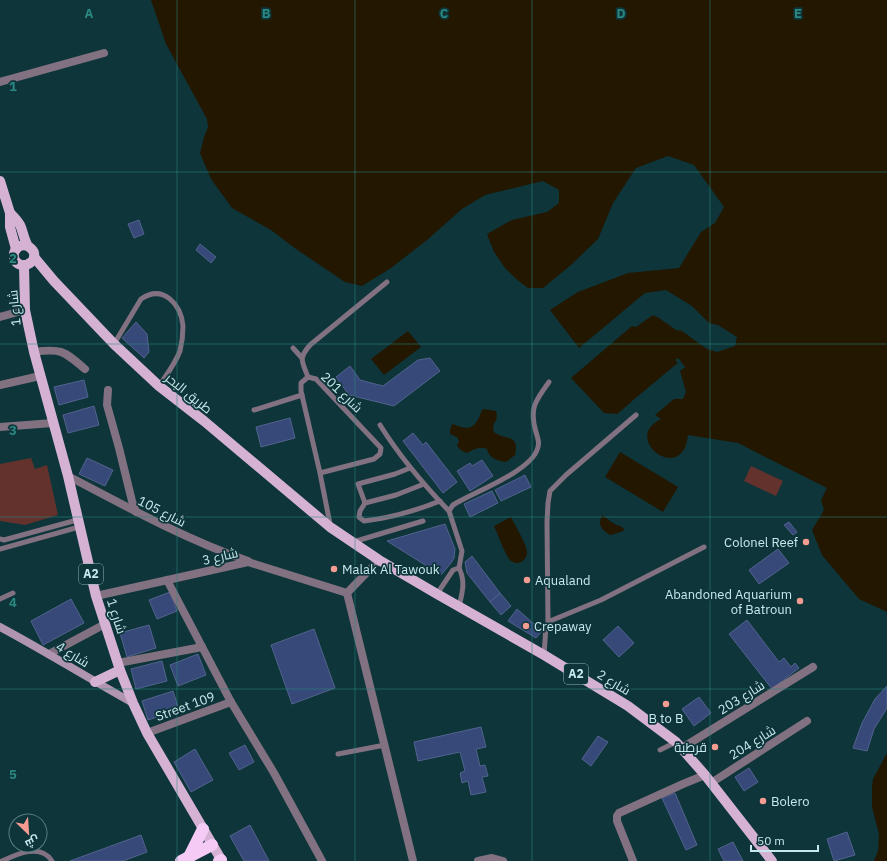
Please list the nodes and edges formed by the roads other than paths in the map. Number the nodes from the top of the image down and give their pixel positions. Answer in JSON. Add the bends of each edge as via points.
{"nodes":[{"id":1,"x":104,"y":53,"type":"dead end"},
{"id":2,"x":0,"y":82,"type":"edge"},
{"id":3,"x":0,"y":181,"type":"edge"},
{"id":4,"x":10,"y":213,"type":"junction"},
{"id":5,"x":28,"y":246,"type":"junction"},
{"id":6,"x":16,"y":249,"type":"junction"},
{"id":7,"x":34,"y":257,"type":"junction"},
{"id":8,"x":24,"y":265,"type":"junction"},
{"id":9,"x":387,"y":282,"type":"dead end"},
{"id":10,"x":25,"y":310,"type":"junction"},
{"id":11,"x":0,"y":317,"type":"edge"},
{"id":12,"x":114,"y":344,"type":"junction"},
{"id":13,"x":293,"y":348,"type":"dead end"},
{"id":14,"x":34,"y":352,"type":"junction"},
{"id":15,"x":302,"y":358,"type":"junction"},
{"id":16,"x":85,"y":369,"type":"dead end"},
{"id":17,"x":40,"y":376,"type":"junction"},
{"id":18,"x":308,"y":377,"type":"junction"},
{"id":19,"x":549,"y":382,"type":"dead end"},
{"id":20,"x":0,"y":386,"type":"edge"},
{"id":21,"x":159,"y":386,"type":"junction"},
{"id":22,"x":108,"y":390,"type":"dead end"},
{"id":23,"x":302,"y":395,"type":"junction"},
{"id":24,"x":254,"y":410,"type":"dead end"},
{"id":25,"x":636,"y":415,"type":"dead end"},
{"id":26,"x":53,"y":423,"type":"junction"},
{"id":27,"x":380,"y":425,"type":"dead end"},
{"id":28,"x":0,"y":428,"type":"edge"},
{"id":29,"x":410,"y":468,"type":"junction"},
{"id":30,"x":320,"y":473,"type":"junction"},
{"id":31,"x":68,"y":476,"type":"junction"},
{"id":32,"x":424,"y":484,"type":"junction"},
{"id":33,"x":440,"y":501,"type":"junction"},
{"id":34,"x":365,"y":503,"type":"junction"},
{"id":35,"x":450,"y":511,"type":"junction"},
{"id":36,"x":136,"y":512,"type":"junction"},
{"id":37,"x":423,"y":521,"type":"dead end"},
{"id":38,"x":78,"y":523,"type":"junction"},
{"id":39,"x":330,"y":527,"type":"junction"},
{"id":40,"x":341,"y":535,"type":"joint"},
{"id":41,"x":0,"y":539,"type":"edge"},
{"id":42,"x":352,"y":542,"type":"junction"},
{"id":43,"x":704,"y":547,"type":"dead end"},
{"id":44,"x":0,"y":549,"type":"edge"},
{"id":45,"x":379,"y":560,"type":"junction"},
{"id":46,"x":248,"y":562,"type":"junction"},
{"id":47,"x":459,"y":568,"type":"junction"},
{"id":48,"x":167,"y":580,"type":"junction"},
{"id":49,"x":13,"y":593,"type":"dead end"},
{"id":50,"x":347,"y":593,"type":"junction"},
{"id":51,"x":437,"y":594,"type":"junction"},
{"id":52,"x":96,"y":596,"type":"junction"},
{"id":53,"x":0,"y":599,"type":"edge"},
{"id":54,"x":459,"y":607,"type":"junction"},
{"id":55,"x":548,"y":622,"type":"junction"},
{"id":56,"x":105,"y":624,"type":"junction"},
{"id":57,"x":0,"y":626,"type":"edge"},
{"id":58,"x":202,"y":647,"type":"junction"},
{"id":59,"x":49,"y":654,"type":"junction"},
{"id":60,"x":544,"y":655,"type":"junction"},
{"id":61,"x":119,"y":667,"type":"junction"},
{"id":62,"x":813,"y":667,"type":"dead end"},
{"id":63,"x":95,"y":682,"type":"junction"},
{"id":64,"x":231,"y":702,"type":"junction"},
{"id":65,"x":133,"y":703,"type":"junction"},
{"id":66,"x":807,"y":722,"type":"dead end"},
{"id":67,"x":147,"y":733,"type":"junction"},
{"id":68,"x":385,"y":745,"type":"junction"},
{"id":69,"x":679,"y":745,"type":"junction"},
{"id":70,"x":660,"y":750,"type":"dead end"},
{"id":71,"x":338,"y":754,"type":"dead end"},
{"id":72,"x":708,"y":779,"type":"junction"},
{"id":73,"x":203,"y":829,"type":"junction"},
{"id":74,"x":212,"y":845,"type":"junction"},
{"id":75,"x":185,"y":859,"type":"edge"},
{"id":76,"x":2,"y":861,"type":"edge"},
{"id":77,"x":52,"y":861,"type":"edge"},
{"id":78,"x":221,"y":861,"type":"edge"},
{"id":79,"x":322,"y":861,"type":"edge"},
{"id":80,"x":413,"y":861,"type":"edge"},
{"id":81,"x":478,"y":861,"type":"edge"},
{"id":82,"x":503,"y":861,"type":"edge"},
{"id":83,"x":633,"y":861,"type":"edge"},
{"id":84,"x":772,"y":861,"type":"edge"}],
"edges":[{"from":1,"to":2,"type":"street"},
{"from":3,"to":4,"type":"main road","number":"A2"},
{"from":4,"to":5,"type":"main road","number":"A2","via":[[20,224]]},
{"from":4,"to":6,"type":"main road","number":"A2","via":[[10,227]]},
{"from":5,"to":6,"type":"main road","via":[[21,245]]},
{"from":5,"to":7,"type":"main road","number":"A2","via":[[33,250]]},
{"from":6,"to":8,"type":"main road","number":"A2","via":[[16,262]]},
{"from":7,"to":8,"type":"main road","via":[[31,263]]},
{"from":7,"to":12,"type":"main road","name":"طريق البحر","number":"A2"},
{"from":8,"to":10,"type":"main road","name":"شارع 1","number":"A2"},
{"from":9,"to":15,"type":"lane","via":[[310,345]]},
{"from":10,"to":11,"type":"street"},
{"from":10,"to":14,"type":"main road","name":"شارع 1","number":"A2"},
{"from":12,"to":21,"type":"main road","name":"طريق البحر","number":"A2"},
{"from":12,"to":21,"type":"lane","via":[[141,299],[160,294],[174,302],[179,310],[183,335],[174,365]]},
{"from":13,"to":15,"type":"lane"},
{"from":14,"to":16,"type":"street","via":[[58,350],[71,356]]},
{"from":14,"to":17,"type":"main road","name":"شارع 1","number":"A2"},
{"from":15,"to":18,"type":"lane"},
{"from":17,"to":20,"type":"street"},
{"from":17,"to":26,"type":"main road","name":"شارع 1","number":"A2"},
{"from":18,"to":23,"type":"lane","name":"شارع 201","via":[[301,383]]},
{"from":18,"to":30,"type":"lane","name":"شارع 201","via":[[316,379],[381,448],[380,454],[374,459]]},
{"from":19,"to":35,"type":"lane","via":[[533,410],[539,446],[531,460],[514,473],[453,505]]},
{"from":21,"to":39,"type":"main road","name":"طريق البحر","number":"A2"},
{"from":22,"to":36,"type":"street","via":[[107,405]]},
{"from":23,"to":24,"type":"lane"},
{"from":23,"to":30,"type":"lane","name":"شارع 201"},
{"from":25,"to":55,"type":"lane","via":[[550,491],[547,522]]},
{"from":26,"to":28,"type":"street"},
{"from":26,"to":31,"type":"main road","name":"شارع 1","number":"A2"},
{"from":27,"to":29,"type":"lane"},
{"from":29,"to":32,"type":"lane"},
{"from":29,"to":34,"type":"lane","via":[[358,484]]},
{"from":30,"to":39,"type":"lane","name":"شارع 201"},
{"from":31,"to":36,"type":"street","name":"شارع 105"},
{"from":31,"to":38,"type":"main road","name":"شارع 1","number":"A2"},
{"from":32,"to":33,"type":"lane"},
{"from":32,"to":34,"type":"lane"},
{"from":33,"to":34,"type":"lane","via":[[403,513],[364,521],[359,517]]},
{"from":33,"to":35,"type":"lane"},
{"from":35,"to":47,"type":"lane","via":[[462,551]]},
{"from":36,"to":46,"type":"street","name":"شارع 105","via":[[182,535]]},
{"from":37,"to":42,"type":"lane"},
{"from":38,"to":41,"type":"lane"},
{"from":38,"to":44,"type":"lane"},
{"from":38,"to":52,"type":"main road","name":"شارع 1","number":"A2"},
{"from":39,"to":40,"type":"main road","name":"طريق البحر","number":"A2"},
{"from":40,"to":42,"type":"main road","name":"شارع 2","number":"A2"},
{"from":42,"to":45,"type":"main road","name":"شارع 2","number":"A2"},
{"from":43,"to":55,"type":"lane","via":[[601,600]]},
{"from":45,"to":50,"type":"street"},
{"from":45,"to":51,"type":"main road","name":"شارع 2","number":"A2"},
{"from":46,"to":48,"type":"street","name":"شارع 3"},
{"from":46,"to":50,"type":"street","name":"شارع 3"},
{"from":47,"to":51,"type":"lane","via":[[453,570]]},
{"from":47,"to":54,"type":"lane","via":[[464,584]]},
{"from":48,"to":52,"type":"street","name":"شارع 3"},
{"from":48,"to":58,"type":"street"},
{"from":49,"to":53,"type":"lane"},
{"from":50,"to":68,"type":"street"},
{"from":51,"to":54,"type":"main road","name":"شارع 2","number":"A2"},
{"from":52,"to":56,"type":"main road","name":"شارع 1","number":"A2"},
{"from":54,"to":60,"type":"main road","name":"شارع 2","number":"A2"},
{"from":55,"to":60,"type":"lane"},
{"from":56,"to":59,"type":"street"},
{"from":56,"to":61,"type":"main road","name":"شارع 1","number":"A2"},
{"from":57,"to":59,"type":"main road","name":"شارع 4"},
{"from":58,"to":61,"type":"street"},
{"from":58,"to":64,"type":"street"},
{"from":59,"to":63,"type":"main road","name":"شارع 4"},
{"from":60,"to":69,"type":"main road","name":"شارع 2","number":"A2","via":[[628,706]]},
{"from":61,"to":63,"type":"main road"},
{"from":61,"to":65,"type":"main road","name":"شارع 1","number":"A2"},
{"from":62,"to":69,"type":"street","name":"شارع 203"},
{"from":63,"to":65,"type":"main road","name":"شارع 4"},
{"from":64,"to":67,"type":"street","name":"Street 109"},
{"from":64,"to":79,"type":"street","via":[[274,773]]},
{"from":65,"to":67,"type":"main road","name":"شارع 1","number":"A2"},
{"from":66,"to":72,"type":"street","name":"شارع 204"},
{"from":67,"to":73,"type":"main road","name":"شارع 1","number":"A2"},
{"from":68,"to":71,"type":"lane"},
{"from":68,"to":80,"type":"street"},
{"from":69,"to":70,"type":"lane"},
{"from":69,"to":72,"type":"main road","name":"شارع 2","number":"A2"},
{"from":72,"to":83,"type":"street","name":"شارع 204","via":[[682,784],[619,813],[617,821]]},
{"from":72,"to":84,"type":"main road","name":"شارع 2","number":"A2"},
{"from":73,"to":74,"type":"main road","name":"شارع 1","number":"A2"},
{"from":73,"to":75,"type":"highway"},
{"from":74,"to":75,"type":"highway"},
{"from":74,"to":78,"type":"main road","name":"شارع 1","number":"A2"},
{"from":76,"to":77,"type":"lane","via":[[33,851],[46,855]]},
{"from":81,"to":82,"type":"street","via":[[492,858]]}]}
